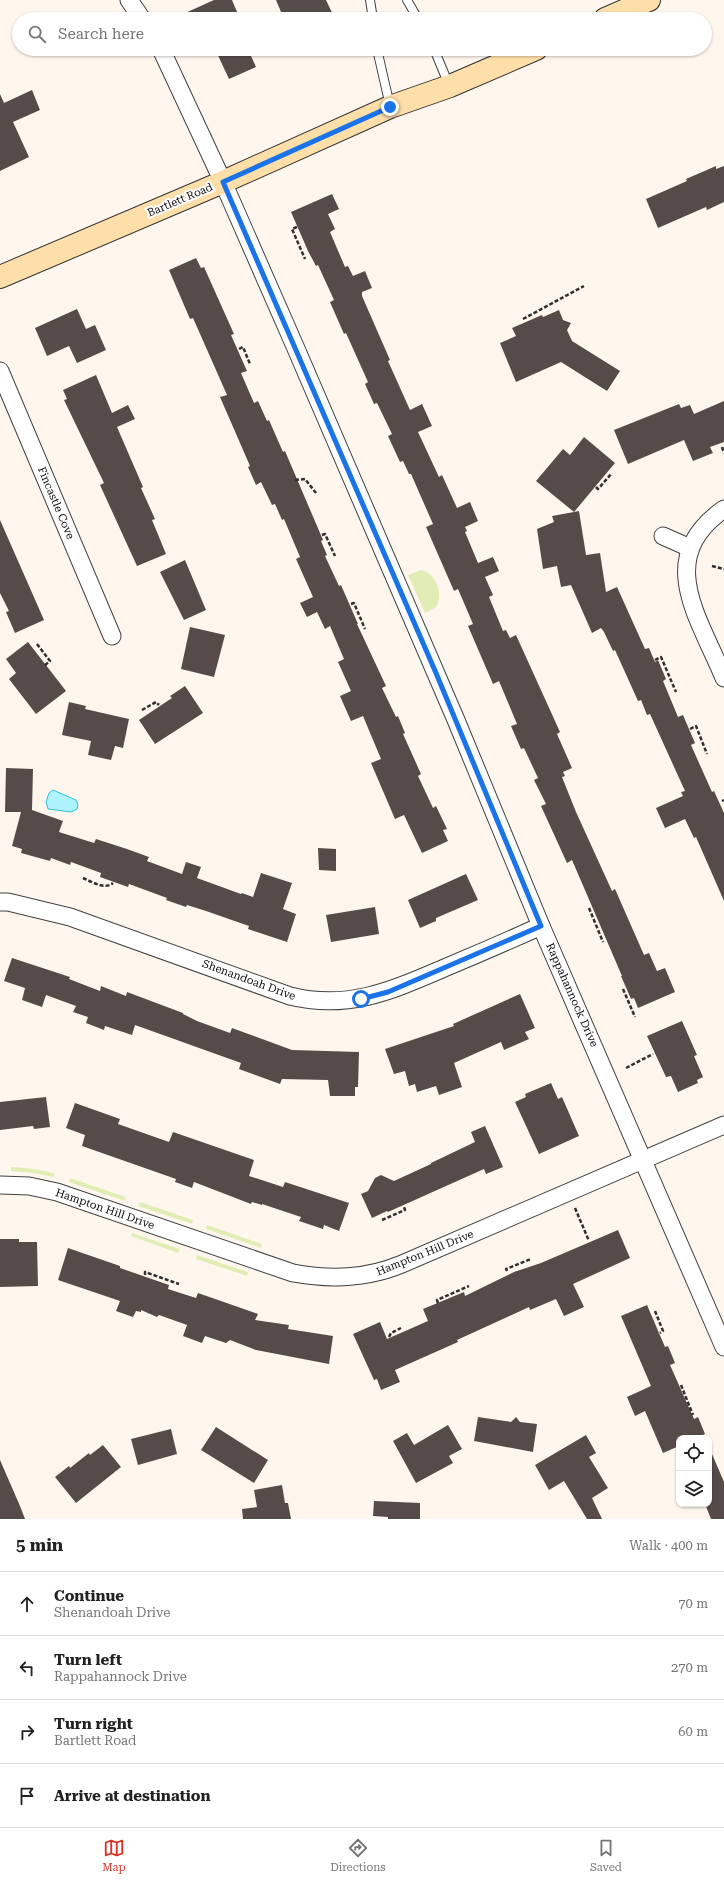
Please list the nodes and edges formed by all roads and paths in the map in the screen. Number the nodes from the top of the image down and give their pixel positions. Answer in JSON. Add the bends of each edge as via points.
{"nodes":[{"id":1,"x":129,"y":0,"type":"edge"},
{"id":2,"x":370,"y":0,"type":"edge"},
{"id":3,"x":407,"y":0,"type":"edge"},
{"id":4,"x":649,"y":0,"type":"edge"},
{"id":5,"x":137,"y":12,"type":"edge"},
{"id":6,"x":372,"y":12,"type":"edge"},
{"id":7,"x":414,"y":12,"type":"edge"},
{"id":8,"x":621,"y":12,"type":"edge"},
{"id":9,"x":164,"y":56,"type":"edge"},
{"id":10,"x":379,"y":56,"type":"edge"},
{"id":11,"x":437,"y":56,"type":"edge"},
{"id":12,"x":520,"y":56,"type":"edge"},
{"id":13,"x":450,"y":86,"type":"junction"},
{"id":14,"x":390,"y":107,"type":"junction"},
{"id":15,"x":223,"y":182,"type":"junction"},
{"id":16,"x":297,"y":227,"type":"dead end"},
{"id":17,"x":305,"y":259,"type":"dead end"},
{"id":18,"x":0,"y":277,"type":"edge"},
{"id":19,"x":584,"y":286,"type":"dead end"},
{"id":20,"x":523,"y":319,"type":"dead end"},
{"id":21,"x":239,"y":349,"type":"dead end"},
{"id":22,"x":250,"y":364,"type":"dead end"},
{"id":23,"x":0,"y":371,"type":"edge"},
{"id":24,"x":722,"y":447,"type":"dead end"},
{"id":25,"x":724,"y":453,"type":"edge"},
{"id":26,"x":612,"y":473,"type":"dead end"},
{"id":27,"x":295,"y":480,"type":"dead end"},
{"id":28,"x":596,"y":487,"type":"dead end"},
{"id":29,"x":316,"y":493,"type":"dead end"},
{"id":30,"x":724,"y":509,"type":"edge"},
{"id":31,"x":322,"y":535,"type":"dead end"},
{"id":32,"x":663,"y":536,"type":"dead end"},
{"id":33,"x":690,"y":548,"type":"junction"},
{"id":34,"x":335,"y":556,"type":"dead end"},
{"id":35,"x":712,"y":566,"type":"dead end"},
{"id":36,"x":724,"y":569,"type":"edge"},
{"id":37,"x":351,"y":604,"type":"dead end"},
{"id":38,"x":366,"y":629,"type":"dead end"},
{"id":39,"x":112,"y":636,"type":"dead end"},
{"id":40,"x":37,"y":644,"type":"dead end"},
{"id":41,"x":655,"y":660,"type":"dead end"},
{"id":42,"x":44,"y":666,"type":"dead end"},
{"id":43,"x":724,"y":678,"type":"edge"},
{"id":44,"x":676,"y":692,"type":"dead end"},
{"id":45,"x":159,"y":706,"type":"dead end"},
{"id":46,"x":142,"y":710,"type":"dead end"},
{"id":47,"x":690,"y":729,"type":"dead end"},
{"id":48,"x":707,"y":754,"type":"dead end"},
{"id":49,"x":83,"y":878,"type":"dead end"},
{"id":50,"x":113,"y":883,"type":"dead end"},
{"id":51,"x":0,"y":902,"type":"edge"},
{"id":52,"x":589,"y":908,"type":"dead end"},
{"id":53,"x":541,"y":926,"type":"junction"},
{"id":54,"x":603,"y":942,"type":"dead end"},
{"id":55,"x":623,"y":989,"type":"dead end"},
{"id":56,"x":635,"y":1017,"type":"dead end"},
{"id":57,"x":653,"y":1054,"type":"dead end"},
{"id":58,"x":626,"y":1068,"type":"dead end"},
{"id":59,"x":724,"y":1125,"type":"edge"},
{"id":60,"x":643,"y":1160,"type":"junction"},
{"id":61,"x":0,"y":1185,"type":"edge"},
{"id":62,"x":574,"y":1206,"type":"dead end"},
{"id":63,"x":404,"y":1207,"type":"dead end"},
{"id":64,"x":382,"y":1220,"type":"dead end"},
{"id":65,"x":589,"y":1241,"type":"dead end"},
{"id":66,"x":531,"y":1259,"type":"dead end"},
{"id":67,"x":507,"y":1271,"type":"dead end"},
{"id":68,"x":145,"y":1275,"type":"dead end"},
{"id":69,"x":179,"y":1284,"type":"dead end"},
{"id":70,"x":469,"y":1286,"type":"dead end"},
{"id":71,"x":438,"y":1303,"type":"dead end"},
{"id":72,"x":655,"y":1311,"type":"dead end"},
{"id":73,"x":401,"y":1328,"type":"dead end"},
{"id":74,"x":660,"y":1333,"type":"dead end"},
{"id":75,"x":390,"y":1337,"type":"dead end"},
{"id":76,"x":724,"y":1348,"type":"edge"},
{"id":77,"x":681,"y":1385,"type":"dead end"},
{"id":78,"x":693,"y":1415,"type":"dead end"}],
"edges":[{"from":1,"to":5,"type":"street"},
{"from":2,"to":6,"type":"lane"},
{"from":3,"to":7,"type":"lane"},
{"from":4,"to":8,"type":"main road"},
{"from":9,"to":15,"type":"street","name":"Rappahannock Drive"},
{"from":10,"to":14,"type":"lane"},
{"from":11,"to":13,"type":"lane"},
{"from":12,"to":13,"type":"main road","name":"Bartlett Road"},
{"from":13,"to":14,"type":"main road","name":"Bartlett Road"},
{"from":14,"to":15,"type":"main road","name":"Bartlett Road"},
{"from":15,"to":18,"type":"main road","name":"Bartlett Road"},
{"from":15,"to":53,"type":"street","name":"Rappahannock Drive","via":[[447,700]]},
{"from":16,"to":17,"type":"path","via":[[292,230]]},
{"from":19,"to":20,"type":"path"},
{"from":21,"to":22,"type":"path","via":[[243,347]]},
{"from":23,"to":39,"type":"street","name":"Fincastle Cove"},
{"from":24,"to":25,"type":"path"},
{"from":26,"to":28,"type":"path","via":[[598,489]]},
{"from":27,"to":29,"type":"path","via":[[305,479]]},
{"from":30,"to":33,"type":"street","via":[[706,522]]},
{"from":31,"to":34,"type":"path","via":[[325,534]]},
{"from":32,"to":33,"type":"street"},
{"from":33,"to":43,"type":"street","via":[[686,566],[686,585]]},
{"from":35,"to":36,"type":"path"},
{"from":37,"to":38,"type":"path","via":[[354,603]]},
{"from":40,"to":42,"type":"path","via":[[50,661]]},
{"from":41,"to":44,"type":"path","via":[[661,657]]},
{"from":45,"to":46,"type":"path","via":[[156,702]]},
{"from":47,"to":48,"type":"path","via":[[696,726]]},
{"from":49,"to":50,"type":"path","via":[[103,886],[110,886]]},
{"from":51,"to":53,"type":"street","name":"Shenandoah Drive","via":[[59,914],[290,996],[324,1001],[350,1001],[388,992]]},
{"from":52,"to":54,"type":"path"},
{"from":53,"to":60,"type":"street","name":"Rappahannock Drive"},
{"from":55,"to":56,"type":"path"},
{"from":57,"to":58,"type":"path"},
{"from":59,"to":60,"type":"street","name":"Hampton Hill Drive"},
{"from":60,"to":61,"type":"street","name":"Hampton Hill Drive","via":[[392,1268],[370,1275],[345,1278],[293,1273],[57,1192],[29,1186]]},
{"from":60,"to":76,"type":"street","name":"Rappahannock Drive"},
{"from":62,"to":65,"type":"path"},
{"from":63,"to":64,"type":"path","via":[[406,1210]]},
{"from":66,"to":67,"type":"path","via":[[506,1269]]},
{"from":68,"to":69,"type":"path","via":[[145,1272]]},
{"from":70,"to":71,"type":"path","via":[[437,1300]]},
{"from":72,"to":74,"type":"path","via":[[663,1331]]},
{"from":73,"to":75,"type":"path","via":[[391,1333]]},
{"from":77,"to":78,"type":"path"}]}
